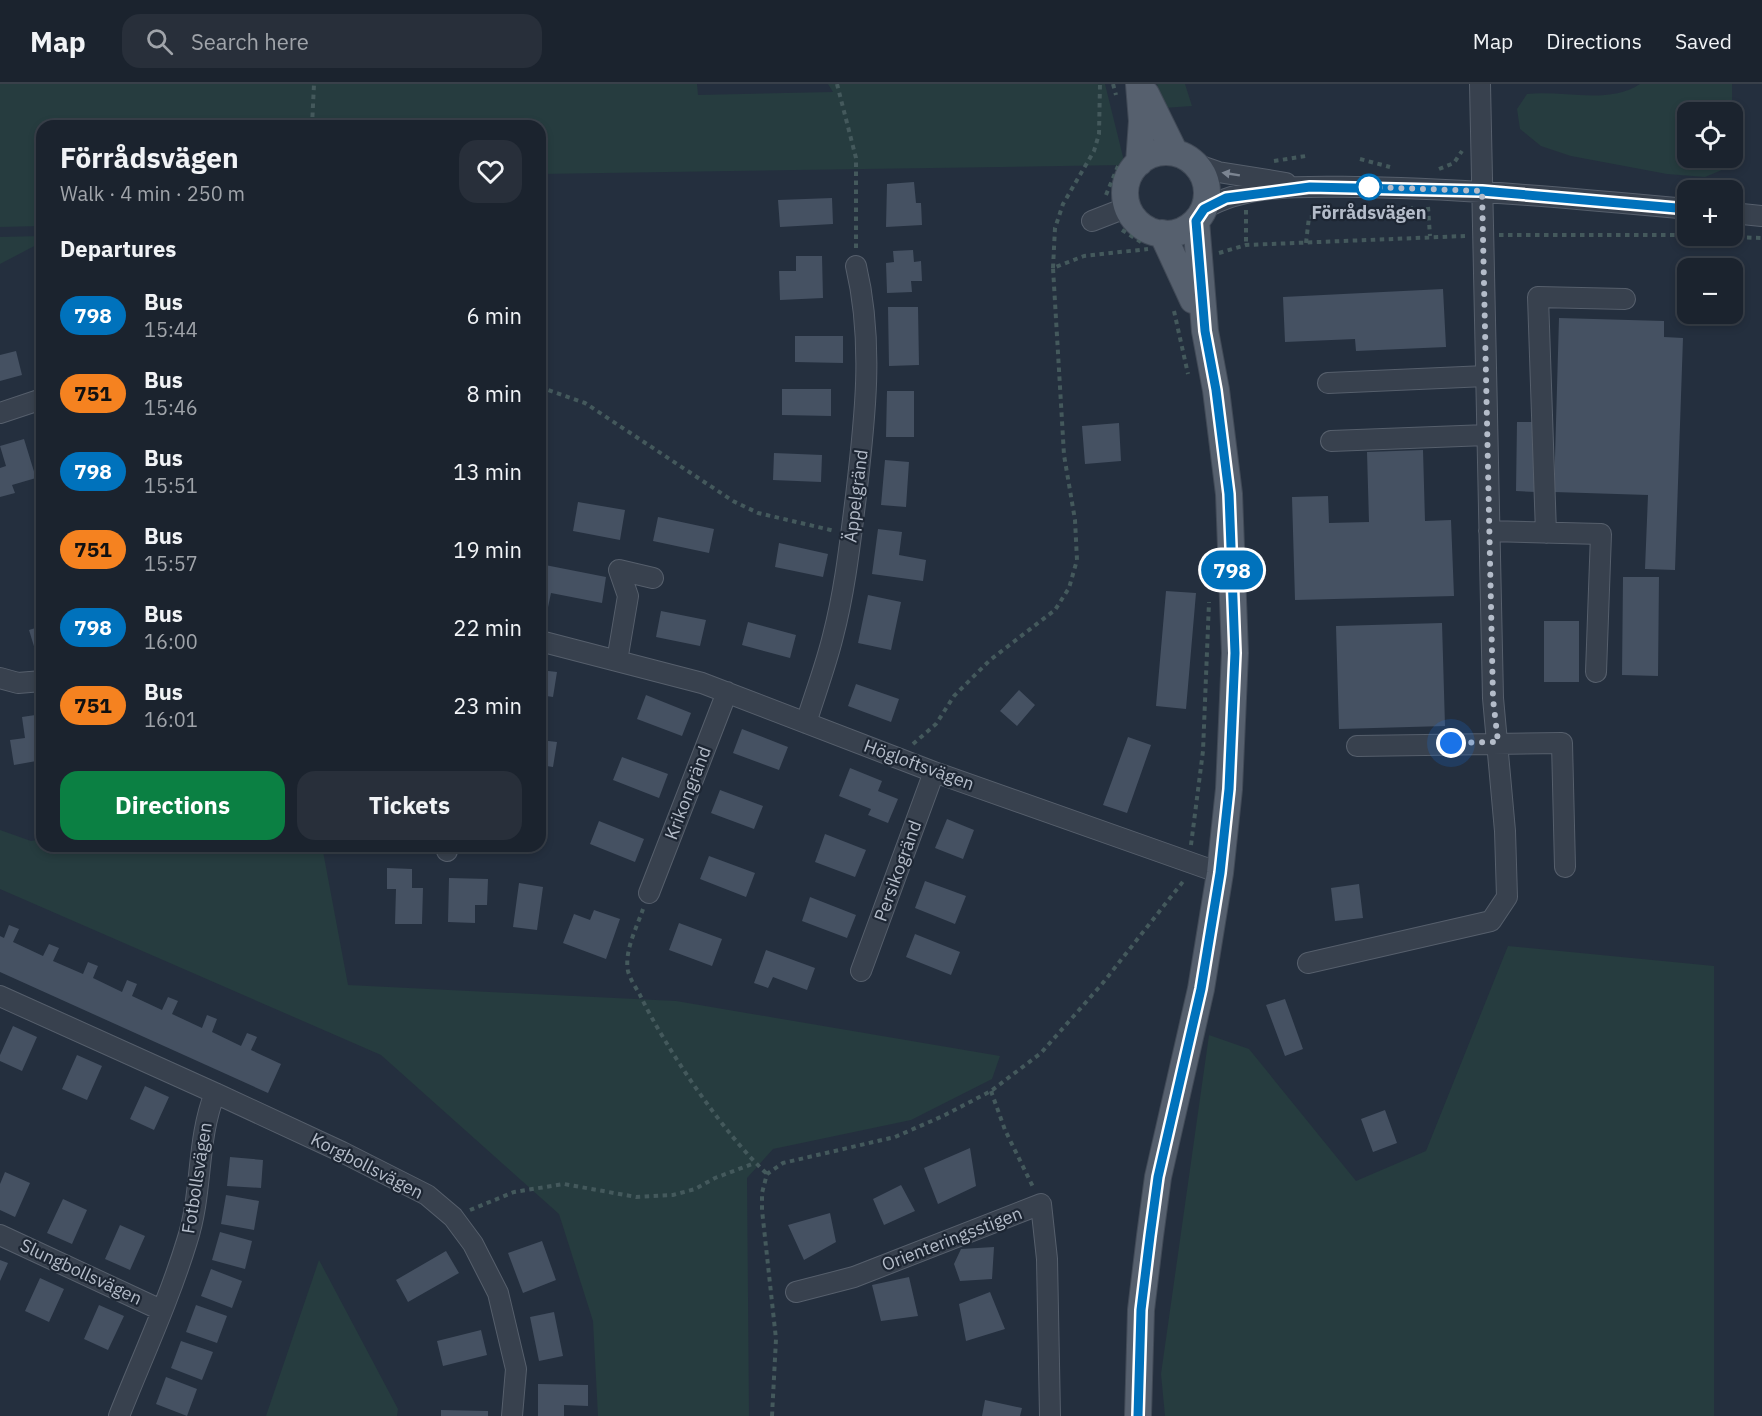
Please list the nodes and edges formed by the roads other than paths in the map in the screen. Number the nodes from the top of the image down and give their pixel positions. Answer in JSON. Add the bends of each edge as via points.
{"nodes":[{"id":1,"x":1140,"y":84,"type":"edge"},
{"id":2,"x":1480,"y":84,"type":"edge"},
{"id":3,"x":1185,"y":158,"type":"junction"},
{"id":4,"x":1130,"y":160,"type":"junction"},
{"id":5,"x":1310,"y":187,"type":"junction"},
{"id":6,"x":1482,"y":191,"type":"junction"},
{"id":7,"x":1677,"y":208,"type":"edge"},
{"id":8,"x":1743,"y":214,"type":"edge"},
{"id":9,"x":1200,"y":215,"type":"junction"},
{"id":10,"x":1762,"y":216,"type":"edge"},
{"id":11,"x":1156,"y":241,"type":"junction"},
{"id":12,"x":1187,"y":259,"type":"junction"},
{"id":13,"x":856,"y":266,"type":"road end"},
{"id":14,"x":1625,"y":299,"type":"dead end"},
{"id":15,"x":1486,"y":376,"type":"junction"},
{"id":16,"x":1328,"y":383,"type":"dead end"},
{"id":17,"x":36,"y":401,"type":"edge"},
{"id":18,"x":0,"y":413,"type":"edge"},
{"id":19,"x":1487,"y":435,"type":"junction"},
{"id":20,"x":1331,"y":441,"type":"dead end"},
{"id":21,"x":1490,"y":531,"type":"junction"},
{"id":22,"x":1546,"y":532,"type":"junction"},
{"id":23,"x":653,"y":578,"type":"dead end"},
{"id":24,"x":546,"y":643,"type":"edge"},
{"id":25,"x":617,"y":661,"type":"junction"},
{"id":26,"x":1596,"y":672,"type":"dead end"},
{"id":27,"x":0,"y":678,"type":"edge"},
{"id":28,"x":36,"y":682,"type":"edge"},
{"id":29,"x":727,"y":692,"type":"junction"},
{"id":30,"x":806,"y":723,"type":"junction"},
{"id":31,"x":1498,"y":742,"type":"junction"},
{"id":32,"x":1357,"y":746,"type":"dead end"},
{"id":33,"x":934,"y":772,"type":"junction"},
{"id":34,"x":1565,"y":867,"type":"dead end"},
{"id":35,"x":1220,"y":873,"type":"junction"},
{"id":36,"x":649,"y":893,"type":"road end"},
{"id":37,"x":1308,"y":963,"type":"dead end"},
{"id":38,"x":861,"y":971,"type":"dead end"},
{"id":39,"x":0,"y":996,"type":"edge"},
{"id":40,"x":215,"y":1093,"type":"junction"},
{"id":41,"x":0,"y":1235,"type":"edge"},
{"id":42,"x":796,"y":1292,"type":"dead end"},
{"id":43,"x":161,"y":1310,"type":"junction"},
{"id":44,"x":119,"y":1416,"type":"edge"},
{"id":45,"x":512,"y":1416,"type":"edge"},
{"id":46,"x":1050,"y":1416,"type":"edge"},
{"id":47,"x":1138,"y":1416,"type":"edge"}],
"edges":[{"from":1,"to":3,"type":"main road"},
{"from":1,"to":4,"type":"main road","via":[[1142,121]]},
{"from":2,"to":6,"type":"street"},
{"from":3,"to":4,"type":"main road","via":[[1156,153]]},
{"from":5,"to":3,"type":"street","one_way":true,"via":[[1218,171]]},
{"from":3,"to":9,"type":"main road","via":[[1201,171],[1207,190]]},
{"from":4,"to":11,"type":"main road","via":[[1127,183],[1110,214],[1138,222]]},
{"from":5,"to":6,"type":"street"},
{"from":5,"to":9,"type":"street","via":[[1236,195]]},
{"from":6,"to":7,"type":"street"},
{"from":6,"to":15,"type":"street"},
{"from":8,"to":10,"type":"street"},
{"from":9,"to":11,"type":"main road","via":[[1181,231]]},
{"from":9,"to":12,"type":"main road"},
{"from":11,"to":12,"type":"main road"},
{"from":12,"to":35,"type":"main road","via":[[1216,390],[1229,494],[1235,653],[1229,789]]},
{"from":13,"to":30,"type":"street","name":"Äppelgränd","via":[[865,303],[863,436],[833,635]]},
{"from":14,"to":22,"type":"street","via":[[1538,297]]},
{"from":15,"to":16,"type":"street"},
{"from":15,"to":19,"type":"street"},
{"from":17,"to":18,"type":"street"},
{"from":19,"to":20,"type":"street"},
{"from":19,"to":21,"type":"street"},
{"from":21,"to":22,"type":"street"},
{"from":21,"to":31,"type":"street","via":[[1493,699]]},
{"from":22,"to":26,"type":"street","via":[[1601,534]]},
{"from":23,"to":25,"type":"street","via":[[619,570],[628,596]]},
{"from":24,"to":25,"type":"street","name":"Högloftsvägen"},
{"from":25,"to":29,"type":"street","name":"Högloftsvägen"},
{"from":27,"to":28,"type":"street","via":[[18,683]]},
{"from":29,"to":30,"type":"street","name":"Högloftsvägen"},
{"from":29,"to":36,"type":"street","name":"Krikongränd"},
{"from":30,"to":33,"type":"street","name":"Högloftsvägen"},
{"from":31,"to":32,"type":"street"},
{"from":31,"to":34,"type":"street","via":[[1562,742]]},
{"from":31,"to":37,"type":"street","via":[[1507,897],[1491,921]]},
{"from":33,"to":35,"type":"street","name":"Högloftsvägen"},
{"from":33,"to":38,"type":"street","name":"Persikogränd"},
{"from":35,"to":47,"type":"main road","via":[[1201,989],[1156,1189],[1141,1310]]},
{"from":39,"to":40,"type":"street"},
{"from":40,"to":43,"type":"street","name":"Fotbollsvägen","via":[[205,1119],[188,1240]]},
{"from":40,"to":45,"type":"street","name":"Korgbollsvägen","via":[[427,1195],[453,1217],[473,1244],[498,1293],[516,1369]]},
{"from":41,"to":43,"type":"street","name":"Slungbollsvägen"},
{"from":42,"to":46,"type":"street","name":"Orienteringsstigen","via":[[854,1277],[1041,1204],[1047,1259]]},
{"from":43,"to":44,"type":"street","name":"Fotbollsvägen"}]}
